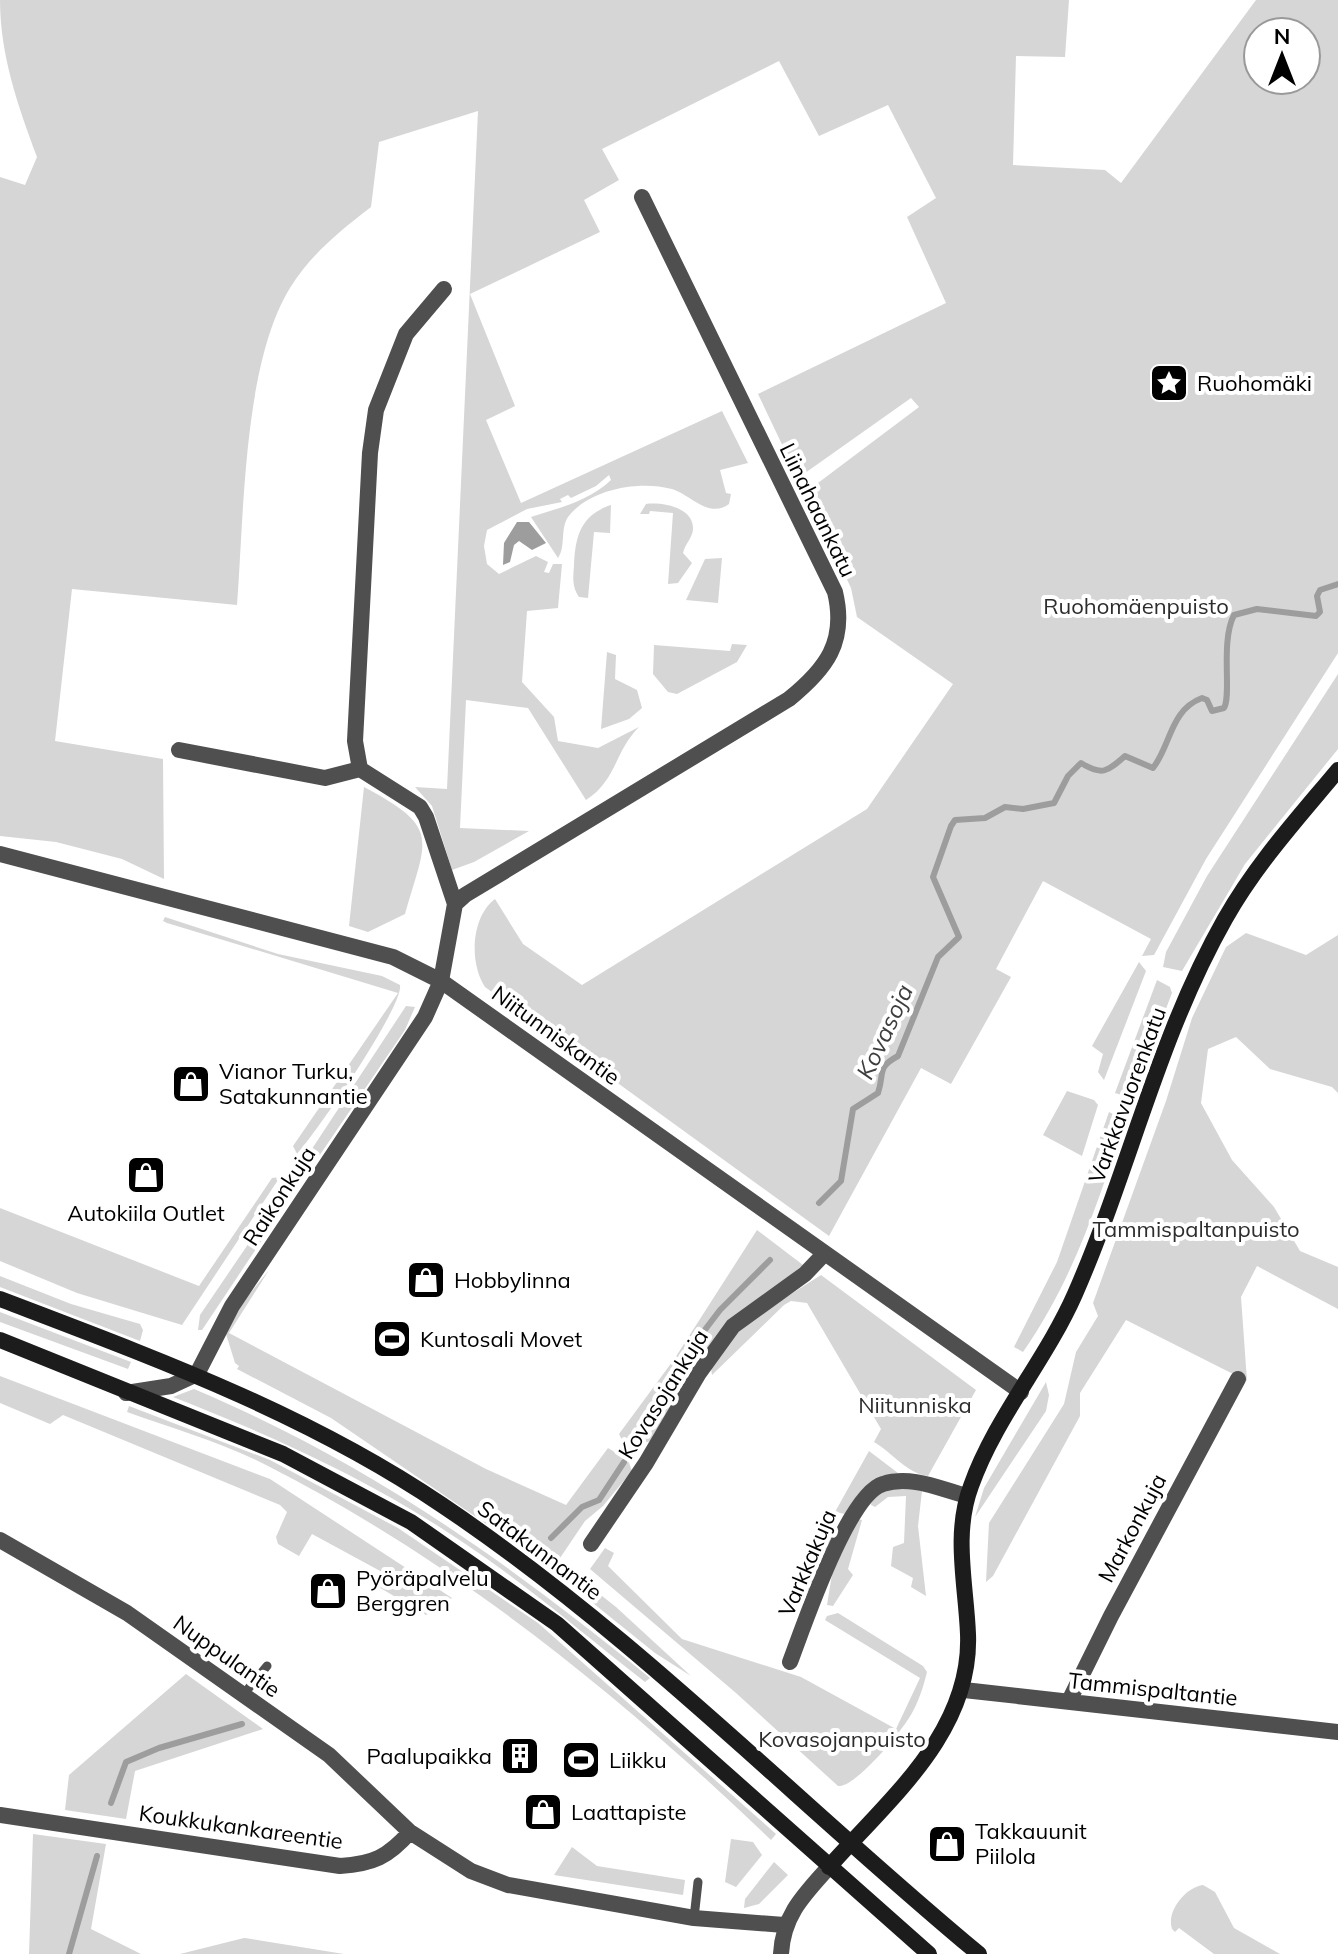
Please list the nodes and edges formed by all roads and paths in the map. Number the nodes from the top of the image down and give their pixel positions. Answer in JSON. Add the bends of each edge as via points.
{"nodes":[{"id":1,"x":642,"y":197,"type":"dead end"},
{"id":2,"x":444,"y":289,"type":"dead end"},
{"id":3,"x":179,"y":750,"type":"dead end"},
{"id":4,"x":360,"y":769,"type":"junction"},
{"id":5,"x":1338,"y":770,"type":"edge"},
{"id":6,"x":0,"y":854,"type":"edge"},
{"id":7,"x":455,"y":904,"type":"junction"},
{"id":8,"x":441,"y":981,"type":"junction"},
{"id":9,"x":825,"y":1253,"type":"junction"},
{"id":10,"x":0,"y":1299,"type":"edge"},
{"id":11,"x":0,"y":1340,"type":"edge"},
{"id":12,"x":197,"y":1374,"type":"junction"},
{"id":13,"x":1238,"y":1379,"type":"dead end"},
{"id":14,"x":1021,"y":1392,"type":"junction"},
{"id":15,"x":125,"y":1393,"type":"junction"},
{"id":16,"x":967,"y":1496,"type":"junction"},
{"id":17,"x":0,"y":1540,"type":"edge"},
{"id":18,"x":591,"y":1544,"type":"dead end"},
{"id":19,"x":790,"y":1662,"type":"dead end"},
{"id":20,"x":267,"y":1666,"type":"dead end"},
{"id":21,"x":964,"y":1690,"type":"junction"},
{"id":22,"x":243,"y":1695,"type":"junction"},
{"id":23,"x":1069,"y":1701,"type":"junction"},
{"id":24,"x":1338,"y":1732,"type":"edge"},
{"id":25,"x":0,"y":1815,"type":"edge"},
{"id":26,"x":410,"y":1832,"type":"junction"},
{"id":27,"x":852,"y":1841,"type":"junction"},
{"id":28,"x":829,"y":1867,"type":"junction"},
{"id":29,"x":698,"y":1882,"type":"dead end"},
{"id":30,"x":694,"y":1918,"type":"junction"},
{"id":31,"x":784,"y":1925,"type":"junction"},
{"id":32,"x":781,"y":1954,"type":"edge"},
{"id":33,"x":929,"y":1954,"type":"edge"},
{"id":34,"x":979,"y":1954,"type":"edge"}],
"edges":[{"from":1,"to":7,"type":"street","name":"Liinahaankatu","via":[[827,575],[838,606],[836,645],[819,674],[789,699]]},
{"from":2,"to":4,"type":"street","via":[[406,334],[376,410],[354,700]]},
{"from":3,"to":4,"type":"street","via":[[325,778]]},
{"from":4,"to":7,"type":"street","via":[[420,807]]},
{"from":5,"to":14,"type":"main road","name":"Varkkavuorenkatu","via":[[1258,867],[1202,963],[1165,1048],[1095,1248]]},
{"from":6,"to":8,"type":"street","name":"Niitunniskantie","via":[[393,957]]},
{"from":7,"to":8,"type":"street"},
{"from":8,"to":9,"type":"street","name":"Niitunniskantie"},
{"from":8,"to":12,"type":"street","name":"Raikonkuja","via":[[425,1017],[232,1306]]},
{"from":9,"to":14,"type":"street","name":"Niitunniskantie"},
{"from":9,"to":18,"type":"street","name":"Kovasojankuja","via":[[805,1274],[733,1326]]},
{"from":10,"to":12,"type":"main road","name":"Satakunnantie"},
{"from":11,"to":15,"type":"main road"},
{"from":12,"to":15,"type":"street","via":[[171,1386]]},
{"from":12,"to":27,"type":"main road","name":"Satakunnantie","via":[[344,1446],[517,1557],[657,1670]]},
{"from":13,"to":23,"type":"street","name":"Markonkuja"},
{"from":14,"to":16,"type":"main road","name":"Varkkavuorenkatu"},
{"from":15,"to":28,"type":"main road","via":[[323,1473],[442,1543],[557,1624]]},
{"from":16,"to":19,"type":"street","name":"Varkkakuja","via":[[910,1480],[882,1484],[865,1495],[846,1526]]},
{"from":16,"to":21,"type":"main road","name":"Varkkavuorenkatu","via":[[961,1537],[968,1636]]},
{"from":17,"to":22,"type":"street","name":"Nuppulantie","via":[[127,1613]]},
{"from":20,"to":22,"type":"lane"},
{"from":21,"to":23,"type":"street","name":"Tammispaltantie"},
{"from":21,"to":27,"type":"main road","name":"Varkkavuorenkatu","via":[[946,1729]]},
{"from":22,"to":26,"type":"street","name":"Nuppulantie","via":[[329,1755]]},
{"from":23,"to":24,"type":"street","name":"Tammispaltantie"},
{"from":25,"to":26,"type":"street","name":"Koukkukankareentie","via":[[340,1866],[383,1859]]},
{"from":26,"to":30,"type":"street","via":[[471,1871],[508,1885]]},
{"from":27,"to":28,"type":"main road","name":"Varkkavuorenkatu"},
{"from":27,"to":34,"type":"main road","name":"Satakunnantie"},
{"from":28,"to":31,"type":"street"},
{"from":28,"to":33,"type":"main road"},
{"from":29,"to":30,"type":"lane"},
{"from":30,"to":31,"type":"street"},
{"from":31,"to":32,"type":"street"}]}
